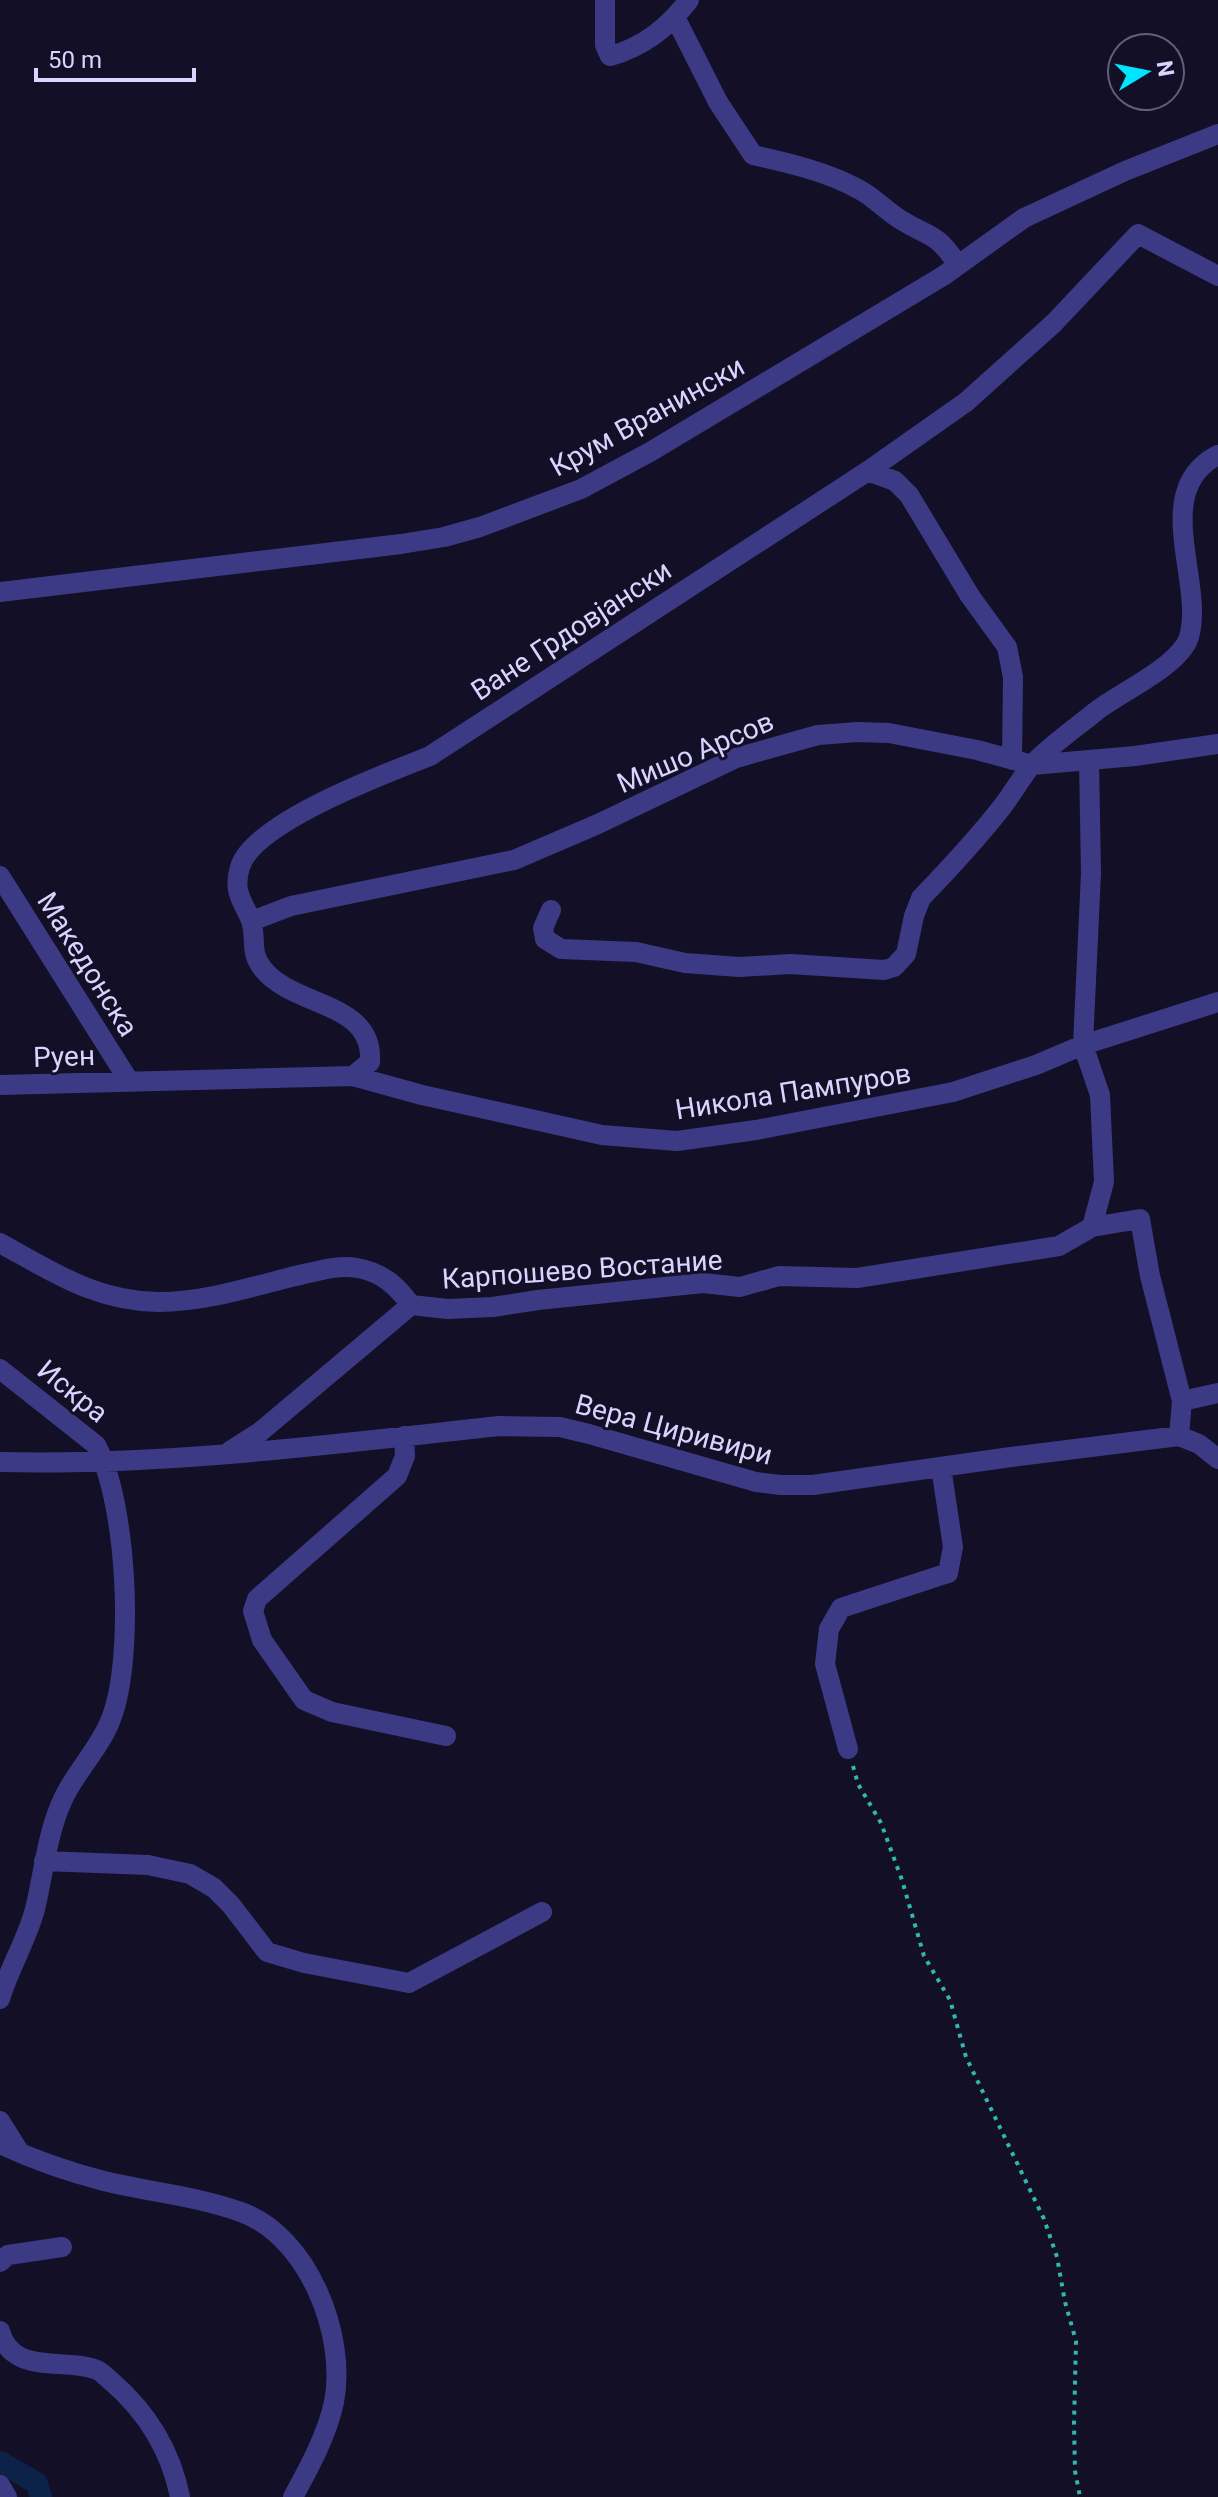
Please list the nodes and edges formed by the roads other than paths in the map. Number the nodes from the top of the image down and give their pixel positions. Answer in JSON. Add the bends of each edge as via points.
{"nodes":[{"id":1,"x":605,"y":0,"type":"edge"},
{"id":2,"x":689,"y":0,"type":"edge"},
{"id":3,"x":675,"y":17,"type":"junction"},
{"id":4,"x":1218,"y":134,"type":"edge"},
{"id":5,"x":958,"y":265,"type":"junction"},
{"id":6,"x":1218,"y":276,"type":"edge"},
{"id":7,"x":1218,"y":455,"type":"edge"},
{"id":8,"x":868,"y":471,"type":"junction"},
{"id":9,"x":0,"y":592,"type":"edge"},
{"id":10,"x":1218,"y":744,"type":"edge"},
{"id":11,"x":1089,"y":760,"type":"junction"},
{"id":12,"x":1022,"y":762,"type":"junction"},
{"id":13,"x":0,"y":876,"type":"edge"},
{"id":14,"x":551,"y":910,"type":"dead end"},
{"id":15,"x":252,"y":921,"type":"junction"},
{"id":16,"x":1218,"y":1002,"type":"edge"},
{"id":17,"x":1083,"y":1045,"type":"junction"},
{"id":18,"x":353,"y":1076,"type":"junction"},
{"id":19,"x":129,"y":1081,"type":"junction"},
{"id":20,"x":0,"y":1085,"type":"edge"},
{"id":21,"x":1092,"y":1227,"type":"junction"},
{"id":22,"x":0,"y":1243,"type":"edge"},
{"id":23,"x":411,"y":1305,"type":"junction"},
{"id":24,"x":0,"y":1369,"type":"edge"},
{"id":25,"x":1218,"y":1393,"type":"edge"},
{"id":26,"x":1182,"y":1401,"type":"junction"},
{"id":27,"x":404,"y":1436,"type":"junction"},
{"id":28,"x":1179,"y":1436,"type":"junction"},
{"id":29,"x":227,"y":1453,"type":"junction"},
{"id":30,"x":1218,"y":1459,"type":"edge"},
{"id":31,"x":0,"y":1462,"type":"edge"},
{"id":32,"x":106,"y":1462,"type":"junction"},
{"id":33,"x":941,"y":1467,"type":"junction"},
{"id":34,"x":446,"y":1736,"type":"dead end"},
{"id":35,"x":848,"y":1749,"type":"road end"},
{"id":36,"x":44,"y":1861,"type":"junction"},
{"id":37,"x":542,"y":1912,"type":"dead end"},
{"id":38,"x":0,"y":1999,"type":"edge"},
{"id":39,"x":0,"y":2121,"type":"edge"},
{"id":40,"x":0,"y":2144,"type":"edge"},
{"id":41,"x":20,"y":2153,"type":"junction"},
{"id":42,"x":62,"y":2247,"type":"dead end"},
{"id":43,"x":0,"y":2262,"type":"edge"},
{"id":44,"x":0,"y":2331,"type":"edge"},
{"id":45,"x":0,"y":2485,"type":"edge"},
{"id":46,"x":7,"y":2497,"type":"edge"},
{"id":47,"x":180,"y":2497,"type":"edge"},
{"id":48,"x":293,"y":2497,"type":"edge"}],
"edges":[{"from":1,"to":3,"type":"street","via":[[605,45],[610,56],[630,50]]},
{"from":2,"to":3,"type":"street"},
{"from":3,"to":5,"type":"street","via":[[718,102],[753,155],[798,165],[860,190],[943,242]]},
{"from":4,"to":5,"type":"street","name":"Крум Вранински","via":[[1050,204]]},
{"from":5,"to":9,"type":"street","name":"Крум Вранински","via":[[650,452],[581,489],[480,527],[401,544]]},
{"from":6,"to":8,"type":"street","name":"Ване Грдовјански","via":[[1138,234],[1054,323],[966,402]]},
{"from":7,"to":12,"type":"street","via":[[1185,494],[1183,545],[1192,610],[1188,638],[1177,656]]},
{"from":8,"to":12,"type":"street","via":[[895,481],[909,495],[1007,647]]},
{"from":8,"to":15,"type":"street","name":"Ване Грдовјански","via":[[430,756],[358,785],[268,833],[247,851],[238,877],[239,899]]},
{"from":10,"to":11,"type":"street","name":"Мишо Арсов"},
{"from":11,"to":12,"type":"street","name":"Мишо Арсов"},
{"from":11,"to":17,"type":"street","via":[[1091,873]]},
{"from":12,"to":14,"type":"street","via":[[1002,806],[921,898],[906,954],[894,967],[739,967],[636,952],[561,949],[545,939],[543,928]]},
{"from":12,"to":15,"type":"street","name":"Мишо Арсов","via":[[889,733],[818,735],[736,758],[514,860],[291,906]]},
{"from":13,"to":19,"type":"street","name":"Македонска"},
{"from":15,"to":18,"type":"street","name":"Ване Грдовјански","via":[[253,951],[263,969],[298,996],[340,1012],[367,1036],[370,1062]]},
{"from":16,"to":17,"type":"street","name":"Никола Пампуров"},
{"from":17,"to":18,"type":"street","name":"Никола Пампуров","via":[[953,1092],[677,1141],[602,1135]]},
{"from":17,"to":21,"type":"street","via":[[1100,1095],[1104,1141],[1104,1182]]},
{"from":18,"to":19,"type":"street","name":"Никола Пампуров"},
{"from":19,"to":20,"type":"street","name":"Руен"},
{"from":21,"to":23,"type":"street","name":"Карпошево Востание","via":[[1059,1246],[857,1278],[779,1276],[740,1287],[703,1283],[493,1307]]},
{"from":21,"to":26,"type":"street","name":"Карпошево Востание","via":[[1140,1219]]},
{"from":22,"to":23,"type":"street","name":"Карпошево Востание","via":[[76,1285],[116,1298],[159,1302],[216,1295],[312,1272],[356,1268],[397,1286]]},
{"from":23,"to":29,"type":"street","via":[[260,1432]]},
{"from":24,"to":32,"type":"street","name":"Искра","via":[[96,1445]]},
{"from":25,"to":26,"type":"street"},
{"from":26,"to":28,"type":"street"},
{"from":27,"to":29,"type":"street","name":"Вера Циривири"},
{"from":27,"to":33,"type":"street","name":"Вера Циривири","via":[[499,1426],[560,1427],[781,1485]]},
{"from":27,"to":34,"type":"street","via":[[405,1456],[397,1476],[257,1599],[253,1611],[262,1640],[304,1700],[332,1712]]},
{"from":28,"to":30,"type":"street"},
{"from":28,"to":33,"type":"street","name":"Вера Циривири"},
{"from":29,"to":32,"type":"street","name":"Вера Циривири"},
{"from":31,"to":32,"type":"street","name":"Вера Циривири"},
{"from":32,"to":36,"type":"street","via":[[127,1601],[120,1684],[112,1718],[64,1797]]},
{"from":33,"to":35,"type":"street","via":[[953,1547],[948,1573],[841,1608],[829,1629],[825,1664]]},
{"from":36,"to":37,"type":"street","via":[[148,1865],[190,1874],[231,1905],[267,1952],[409,1983]]},
{"from":36,"to":38,"type":"street","via":[[34,1911]]},
{"from":39,"to":41,"type":"street"},
{"from":40,"to":41,"type":"street"},
{"from":41,"to":48,"type":"street","via":[[102,2180],[244,2213],[267,2227],[304,2266],[336,2349],[334,2402]]},
{"from":42,"to":43,"type":"street","via":[[8,2255]]},
{"from":44,"to":47,"type":"street","via":[[3,2343],[27,2361],[98,2370],[123,2391],[157,2433]]},
{"from":45,"to":46,"type":"street"}]}
